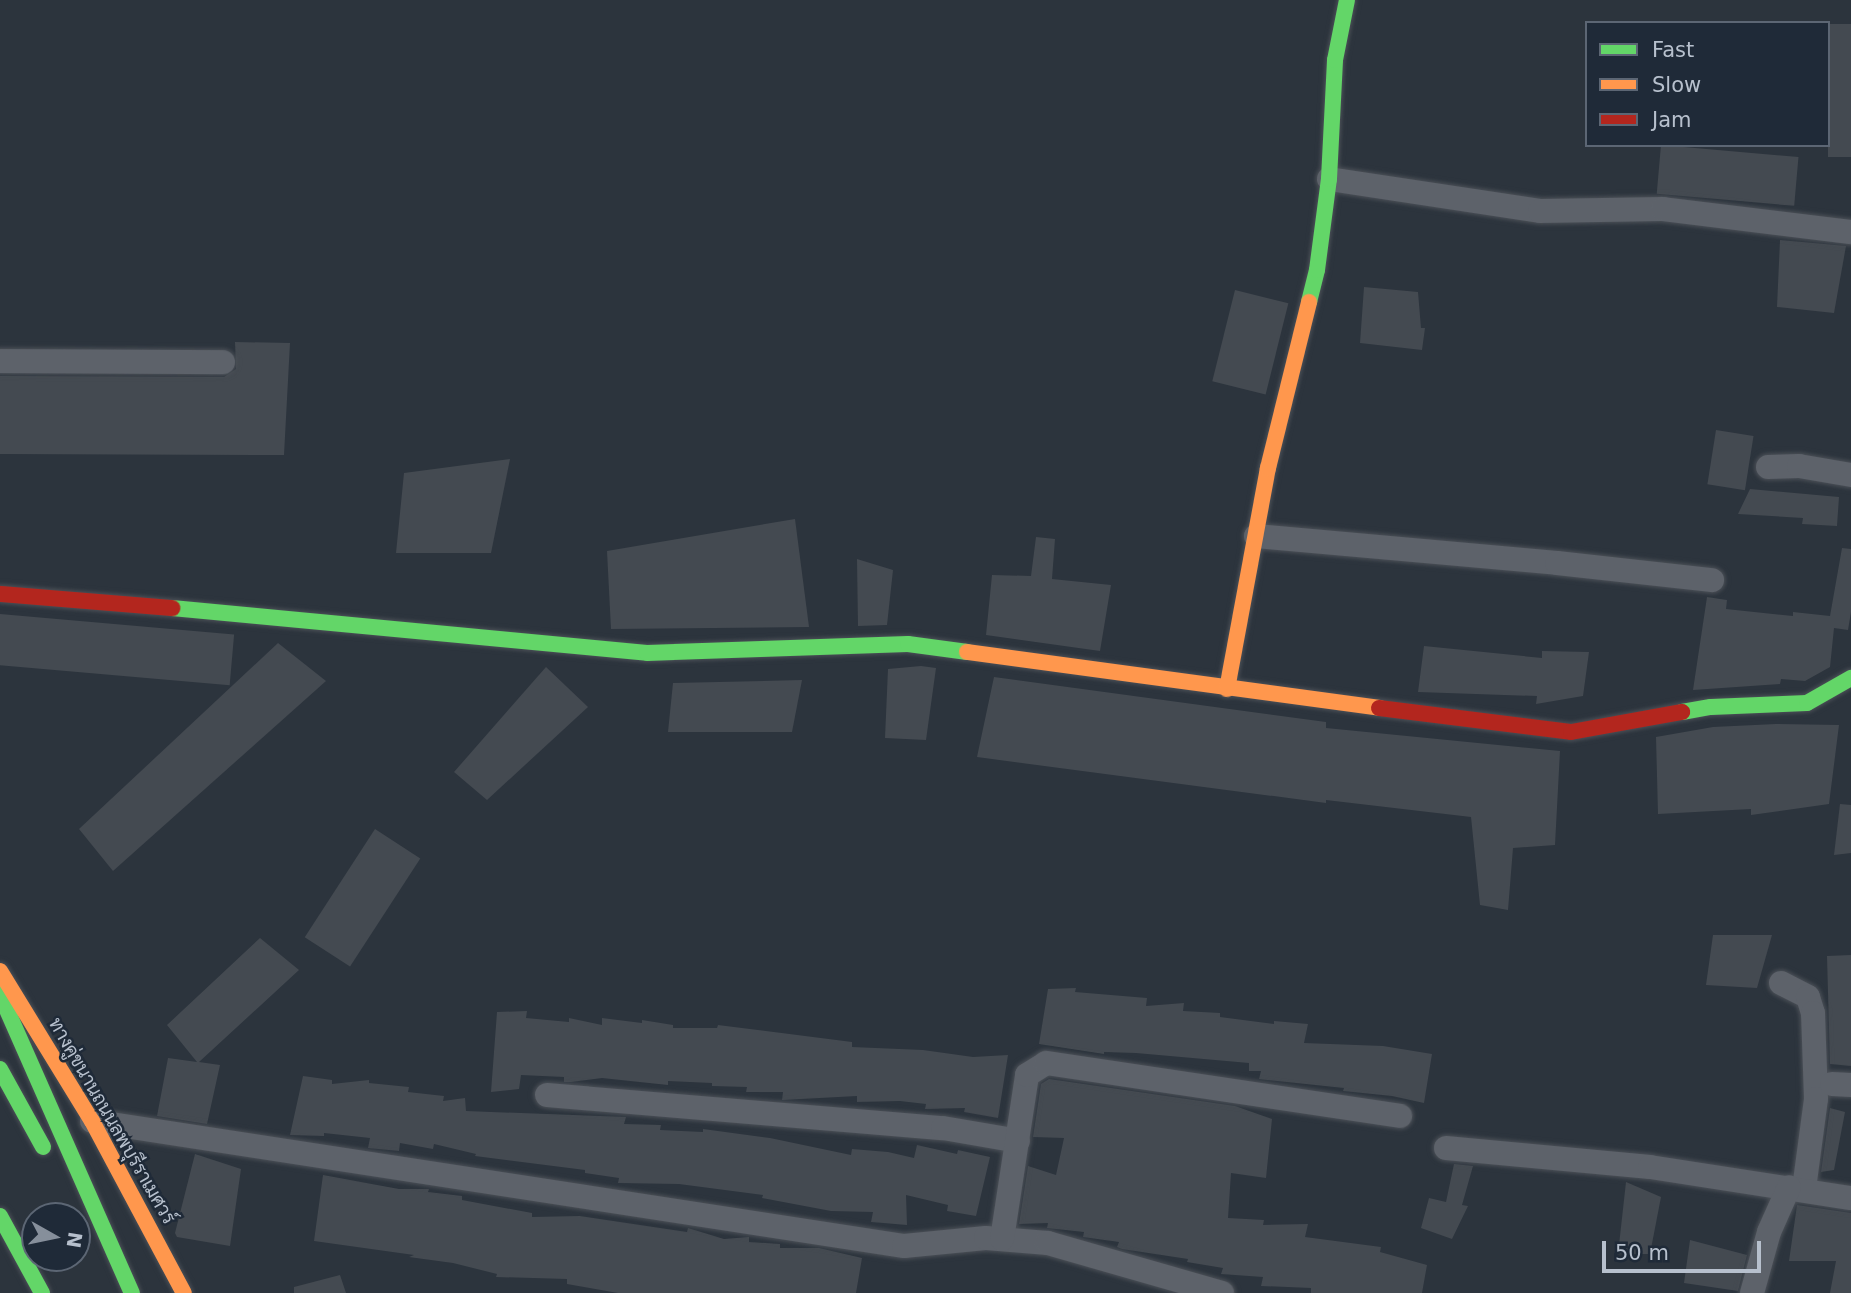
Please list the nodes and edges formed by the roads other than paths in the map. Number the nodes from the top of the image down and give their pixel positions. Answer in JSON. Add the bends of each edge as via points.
{"nodes":[{"id":1,"x":1347,"y":0,"type":"edge"},
{"id":2,"x":1329,"y":179,"type":"junction"},
{"id":3,"x":1851,"y":232,"type":"edge"},
{"id":4,"x":0,"y":360,"type":"edge"},
{"id":5,"x":223,"y":362,"type":"dead end"},
{"id":6,"x":1768,"y":467,"type":"dead end"},
{"id":7,"x":1851,"y":475,"type":"edge"},
{"id":8,"x":1255,"y":536,"type":"junction"},
{"id":9,"x":1712,"y":580,"type":"dead end"},
{"id":10,"x":0,"y":594,"type":"edge"},
{"id":11,"x":1851,"y":678,"type":"edge"},
{"id":12,"x":1227,"y":689,"type":"junction"},
{"id":13,"x":0,"y":971,"type":"edge"},
{"id":14,"x":1781,"y":983,"type":"dead end"},
{"id":15,"x":0,"y":994,"type":"edge"},
{"id":16,"x":0,"y":1069,"type":"edge"},
{"id":17,"x":547,"y":1095,"type":"dead end"},
{"id":18,"x":1400,"y":1115,"type":"dead end"},
{"id":19,"x":92,"y":1121,"type":"junction"},
{"id":20,"x":1018,"y":1141,"type":"junction"},
{"id":21,"x":1446,"y":1149,"type":"dead end"},
{"id":22,"x":52,"y":1163,"type":"dead end"},
{"id":23,"x":1796,"y":1188,"type":"junction"},
{"id":24,"x":1851,"y":1198,"type":"edge"},
{"id":25,"x":0,"y":1216,"type":"edge"},
{"id":26,"x":91,"y":1234,"type":"edge"},
{"id":27,"x":1002,"y":1239,"type":"junction"},
{"id":28,"x":42,"y":1293,"type":"edge"},
{"id":29,"x":123,"y":1293,"type":"edge"},
{"id":30,"x":132,"y":1293,"type":"edge"},
{"id":31,"x":184,"y":1293,"type":"edge"},
{"id":32,"x":1222,"y":1293,"type":"edge"},
{"id":33,"x":1752,"y":1293,"type":"edge"}],
"edges":[{"from":1,"to":2,"type":"street","via":[[1335,60]]},
{"from":2,"to":3,"type":"street","via":[[1540,211],[1663,209]]},
{"from":2,"to":8,"type":"street","via":[[1317,270]]},
{"from":4,"to":5,"type":"street"},
{"from":6,"to":7,"type":"street","via":[[1799,466]]},
{"from":8,"to":9,"type":"street"},
{"from":8,"to":12,"type":"street"},
{"from":10,"to":12,"type":"street","via":[[273,615],[647,653],[908,644]]},
{"from":11,"to":12,"type":"street","via":[[1807,703],[1711,707],[1571,732]]},
{"from":13,"to":19,"type":"street","name":"ทางคู่ขนานถนนลพบุรีราเมศวร์"},
{"from":14,"to":23,"type":"street","via":[[1808,997],[1813,1013],[1816,1099]]},
{"from":15,"to":30,"type":"street"},
{"from":16,"to":22,"type":"street"},
{"from":17,"to":20,"type":"street","via":[[943,1128]]},
{"from":18,"to":20,"type":"street","via":[[1046,1063],[1027,1075]]},
{"from":19,"to":27,"type":"street","via":[[904,1246]]},
{"from":19,"to":31,"type":"street","name":"ทางคู่ขนานถนนลพบุรีราเมศวร์"},
{"from":20,"to":27,"type":"street"},
{"from":21,"to":23,"type":"street","via":[[1650,1167]]},
{"from":23,"to":24,"type":"street"},
{"from":23,"to":33,"type":"street","via":[[1769,1232]]},
{"from":25,"to":28,"type":"street"},
{"from":26,"to":29,"type":"street"},
{"from":27,"to":32,"type":"street","via":[[1048,1243]]}]}
